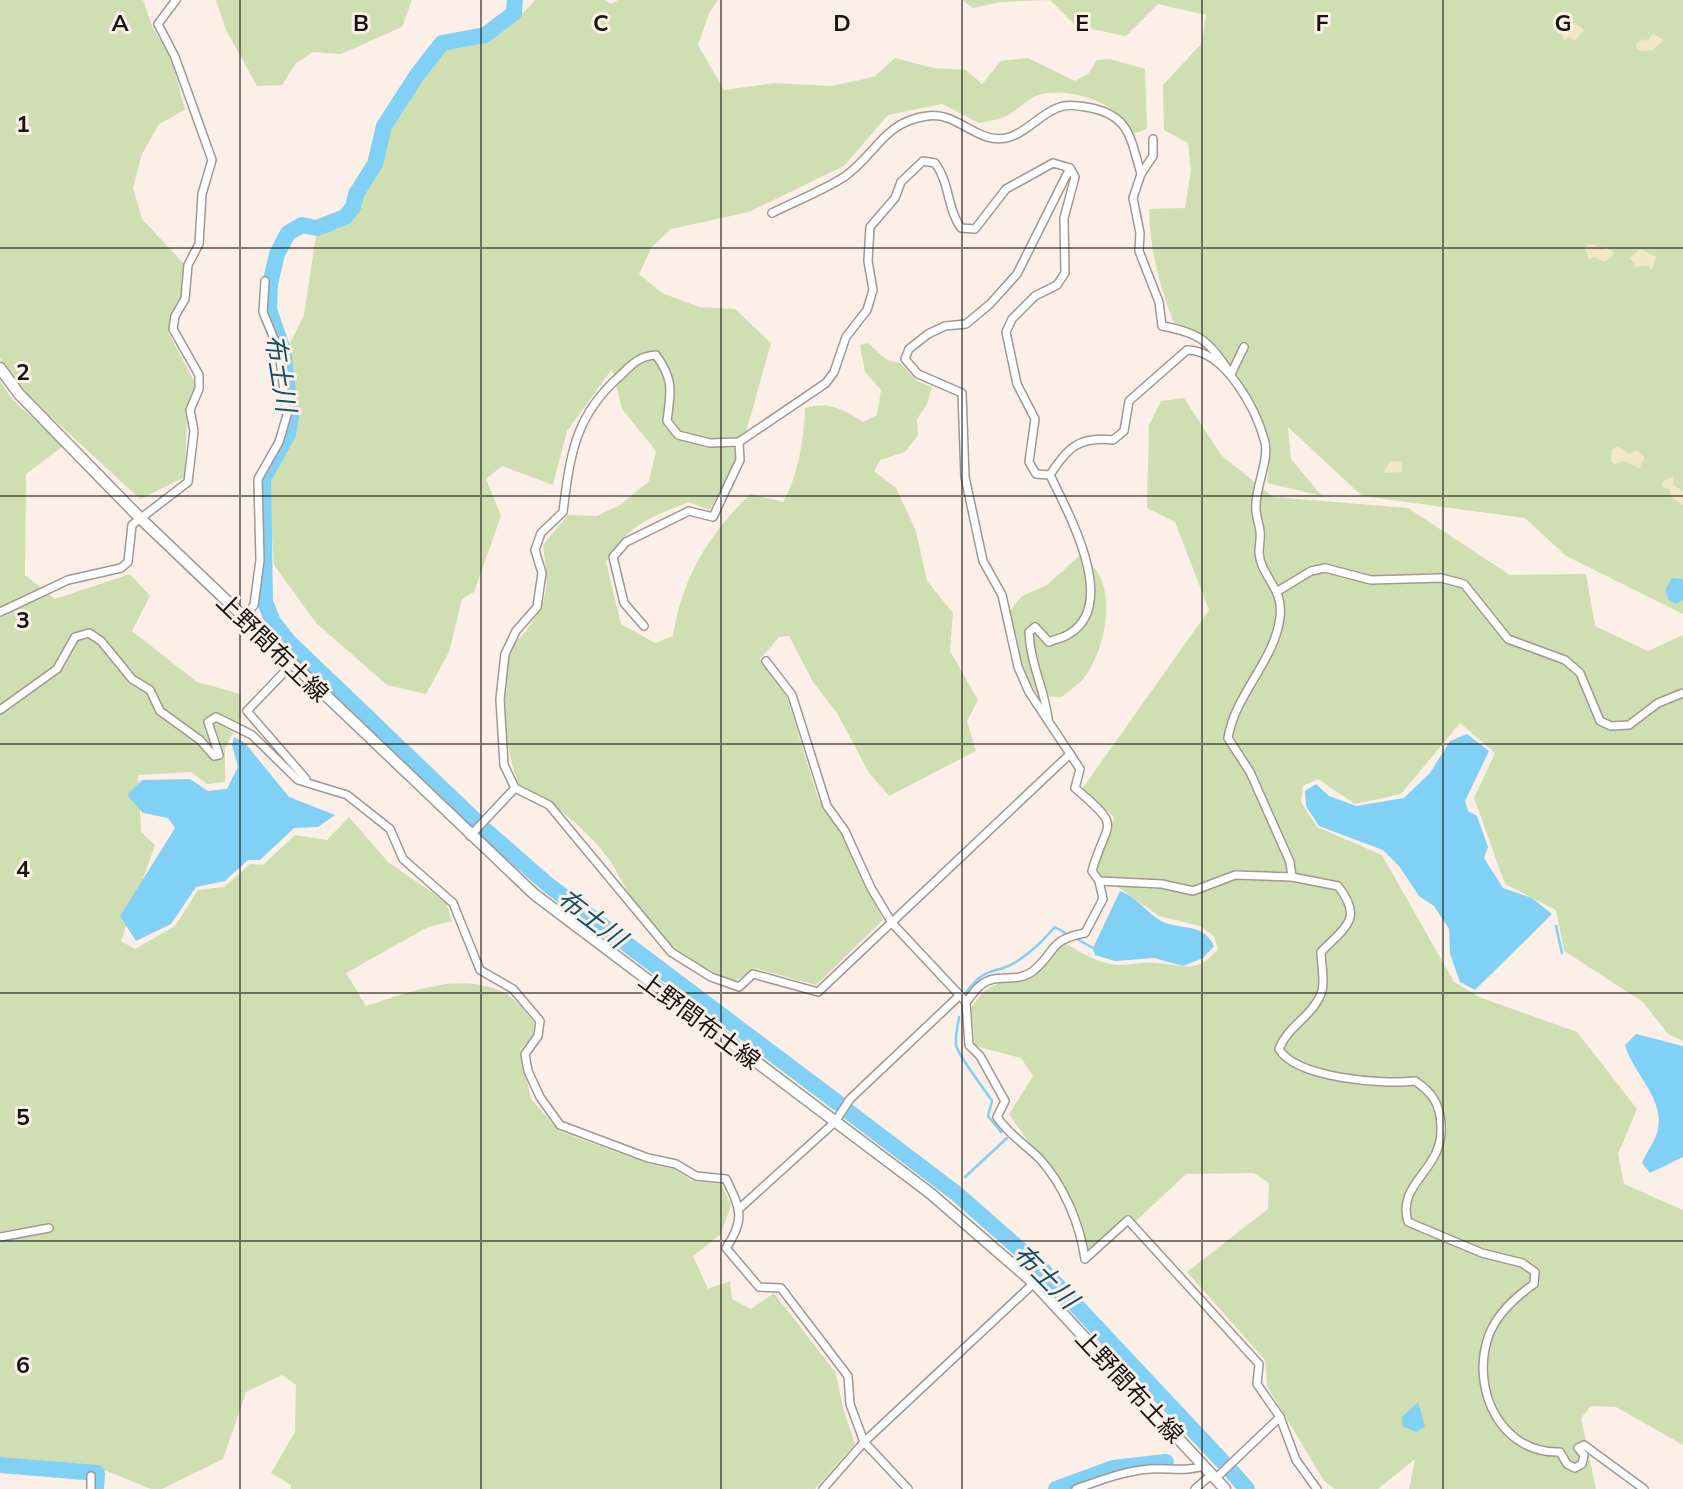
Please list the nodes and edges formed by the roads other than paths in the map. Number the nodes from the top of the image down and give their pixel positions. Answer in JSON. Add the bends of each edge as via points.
{"nodes":[{"id":1,"x":176,"y":0,"type":"edge"},
{"id":2,"x":1153,"y":139,"type":"dead end"},
{"id":3,"x":1070,"y":168,"type":"junction"},
{"id":4,"x":1141,"y":174,"type":"junction"},
{"id":5,"x":772,"y":213,"type":"dead end"},
{"id":6,"x":265,"y":281,"type":"dead end"},
{"id":7,"x":1244,"y":347,"type":"dead end"},
{"id":8,"x":0,"y":368,"type":"edge"},
{"id":9,"x":1231,"y":374,"type":"junction"},
{"id":10,"x":739,"y":442,"type":"junction"},
{"id":11,"x":1050,"y":475,"type":"junction"},
{"id":12,"x":139,"y":517,"type":"junction"},
{"id":13,"x":1279,"y":591,"type":"junction"},
{"id":14,"x":0,"y":612,"type":"edge"},
{"id":15,"x":243,"y":619,"type":"junction"},
{"id":16,"x":644,"y":626,"type":"dead end"},
{"id":17,"x":766,"y":661,"type":"dead end"},
{"id":18,"x":291,"y":665,"type":"junction"},
{"id":19,"x":1683,"y":693,"type":"edge"},
{"id":20,"x":0,"y":710,"type":"edge"},
{"id":21,"x":1048,"y":722,"type":"junction"},
{"id":22,"x":1070,"y":754,"type":"junction"},
{"id":23,"x":312,"y":783,"type":"junction"},
{"id":24,"x":515,"y":788,"type":"junction"},
{"id":25,"x":470,"y":836,"type":"junction"},
{"id":26,"x":1292,"y":877,"type":"junction"},
{"id":27,"x":1099,"y":881,"type":"junction"},
{"id":28,"x":892,"y":923,"type":"junction"},
{"id":29,"x":959,"y":996,"type":"junction"},
{"id":30,"x":966,"y":1002,"type":"junction"},
{"id":31,"x":835,"y":1122,"type":"junction"},
{"id":32,"x":740,"y":1208,"type":"junction"},
{"id":33,"x":49,"y":1228,"type":"dead end"},
{"id":34,"x":0,"y":1237,"type":"edge"},
{"id":35,"x":1034,"y":1283,"type":"junction"},
{"id":36,"x":1280,"y":1417,"type":"junction"},
{"id":37,"x":864,"y":1442,"type":"junction"},
{"id":38,"x":1210,"y":1473,"type":"junction"},
{"id":39,"x":92,"y":1476,"type":"dead end"},
{"id":40,"x":91,"y":1489,"type":"edge"},
{"id":41,"x":823,"y":1489,"type":"edge"},
{"id":42,"x":908,"y":1489,"type":"edge"},
{"id":43,"x":1076,"y":1489,"type":"edge"},
{"id":44,"x":1195,"y":1489,"type":"edge"},
{"id":45,"x":1225,"y":1489,"type":"edge"},
{"id":46,"x":1317,"y":1489,"type":"edge"},
{"id":47,"x":1644,"y":1489,"type":"edge"}],
"edges":[{"from":1,"to":12,"type":"street","via":[[158,24],[176,57],[212,160],[202,194],[199,244],[188,265],[185,299],[173,329],[199,375],[199,389],[190,410],[194,431],[188,482]]},
{"from":2,"to":4,"type":"street","via":[[1153,156]]},
{"from":3,"to":10,"type":"street","via":[[1053,163],[1006,189],[975,229],[961,228],[954,219],[942,172],[936,163],[923,161],[901,182],[895,198],[870,227],[867,261],[873,290],[867,310],[846,337],[834,372],[826,383]]},
{"from":3,"to":11,"type":"street","via":[[1075,177],[1064,218],[1065,273],[1057,285],[1035,296],[1006,332],[1017,384],[1035,419],[1029,462],[1036,474]]},
{"from":3,"to":21,"type":"street","via":[[1017,274],[966,324],[928,334],[909,349],[905,359],[918,374],[962,393],[965,477],[983,561],[1002,595],[1018,667]]},
{"from":4,"to":5,"type":"street","via":[[1132,143],[1119,119],[1107,110],[1076,105],[1056,108],[1012,137],[990,141],[949,117],[929,115],[901,122],[844,177]]},
{"from":4,"to":9,"type":"street","via":[[1133,198],[1139,251],[1159,302],[1162,326],[1208,340]]},
{"from":6,"to":15,"type":"street","via":[[263,312],[279,351],[287,415],[279,442],[258,479],[260,560],[254,605]]},
{"from":7,"to":9,"type":"street"},
{"from":8,"to":12,"type":"main road","name":"上野間布土線","via":[[19,394]]},
{"from":9,"to":11,"type":"street","via":[[1202,350],[1187,350],[1129,401],[1124,431],[1112,440],[1093,438],[1077,443]]},
{"from":9,"to":13,"type":"street","via":[[1266,444],[1255,507],[1261,563]]},
{"from":10,"to":16,"type":"street","via":[[740,460],[713,517],[689,511],[626,542],[613,557],[624,603]]},
{"from":10,"to":24,"type":"street","via":[[710,443],[678,435],[667,421],[669,373],[656,355],[642,356],[597,396],[576,437],[563,512],[541,533],[535,550],[542,573],[537,607],[516,631],[505,654],[501,729],[504,765]]},
{"from":11,"to":21,"type":"street","via":[[1089,561],[1089,589],[1087,611],[1070,634],[1049,642],[1035,626],[1029,632],[1030,657],[1046,701]]},
{"from":12,"to":14,"type":"street","via":[[132,525],[128,562],[121,568],[68,580]]},
{"from":12,"to":15,"type":"main road","name":"上野間布土線"},
{"from":13,"to":19,"type":"street","via":[[1311,571],[1325,568],[1371,580],[1441,578],[1464,584],[1508,639],[1565,660],[1580,673],[1600,721],[1629,725],[1658,703]]},
{"from":13,"to":26,"type":"street","via":[[1275,639],[1241,699],[1228,738],[1250,772],[1290,862]]},
{"from":15,"to":18,"type":"main road","name":"上野間布土線"},
{"from":17,"to":28,"type":"street","via":[[792,695],[827,806],[845,831]]},
{"from":18,"to":23,"type":"street","via":[[247,712],[299,775]]},
{"from":18,"to":25,"type":"main road","name":"上野間布土線"},
{"from":20,"to":23,"type":"street","via":[[57,669],[75,637],[89,633],[132,679],[150,690],[160,711],[214,756],[219,755],[218,745],[208,722],[216,717],[252,735],[298,780]]},
{"from":21,"to":22,"type":"street"},
{"from":22,"to":27,"type":"street","via":[[1080,769],[1075,788],[1104,813],[1110,832],[1092,871]]},
{"from":22,"to":28,"type":"street"},
{"from":23,"to":32,"type":"street","via":[[347,794],[390,829],[403,859],[453,903],[480,970],[513,989],[540,1021],[538,1036],[525,1054],[528,1071],[560,1125],[676,1164],[696,1176],[726,1179]]},
{"from":24,"to":25,"type":"street"},
{"from":24,"to":28,"type":"street","via":[[549,804],[671,952],[730,984],[739,987],[753,974],[818,992]]},
{"from":25,"to":31,"type":"main road","name":"上野間布土線","via":[[534,894]]},
{"from":26,"to":27,"type":"street","via":[[1235,875],[1192,891],[1162,884]]},
{"from":26,"to":47,"type":"street","via":[[1338,886],[1353,912],[1349,923],[1321,952],[1322,990],[1311,1011],[1284,1034],[1279,1049],[1285,1059],[1321,1073],[1398,1083],[1415,1080],[1432,1092],[1441,1113],[1442,1143],[1408,1194],[1404,1209],[1408,1222],[1482,1253],[1522,1263],[1535,1272],[1534,1283],[1513,1299],[1487,1340],[1483,1365],[1495,1413],[1510,1435],[1530,1450],[1560,1452],[1575,1468],[1582,1464],[1584,1455],[1578,1448],[1584,1445]]},
{"from":27,"to":30,"type":"street","via":[[1103,899],[1085,933],[1063,937],[1032,972],[982,984]]},
{"from":28,"to":29,"type":"street"},
{"from":29,"to":30,"type":"street"},
{"from":29,"to":31,"type":"street","via":[[850,1099]]},
{"from":30,"to":36,"type":"street","via":[[969,1045],[981,1056],[1004,1101],[997,1116],[1056,1180],[1082,1234],[1085,1259],[1128,1220],[1259,1364],[1257,1384]]},
{"from":31,"to":32,"type":"street"},
{"from":31,"to":35,"type":"main road","name":"上野間布土線","via":[[930,1193]]},
{"from":32,"to":37,"type":"street","via":[[739,1230],[726,1248],[759,1287],[781,1288],[848,1377],[850,1404]]},
{"from":33,"to":34,"type":"street"},
{"from":35,"to":37,"type":"street"},
{"from":35,"to":38,"type":"main road","name":"上野間布土線"},
{"from":36,"to":38,"type":"street"},
{"from":36,"to":46,"type":"street","via":[[1296,1460]]},
{"from":37,"to":41,"type":"street"},
{"from":37,"to":42,"type":"street"},
{"from":38,"to":43,"type":"street","via":[[1152,1469],[1115,1475]]},
{"from":38,"to":44,"type":"street"},
{"from":38,"to":45,"type":"main road","name":"上野間布土線"},
{"from":39,"to":40,"type":"street"}]}
